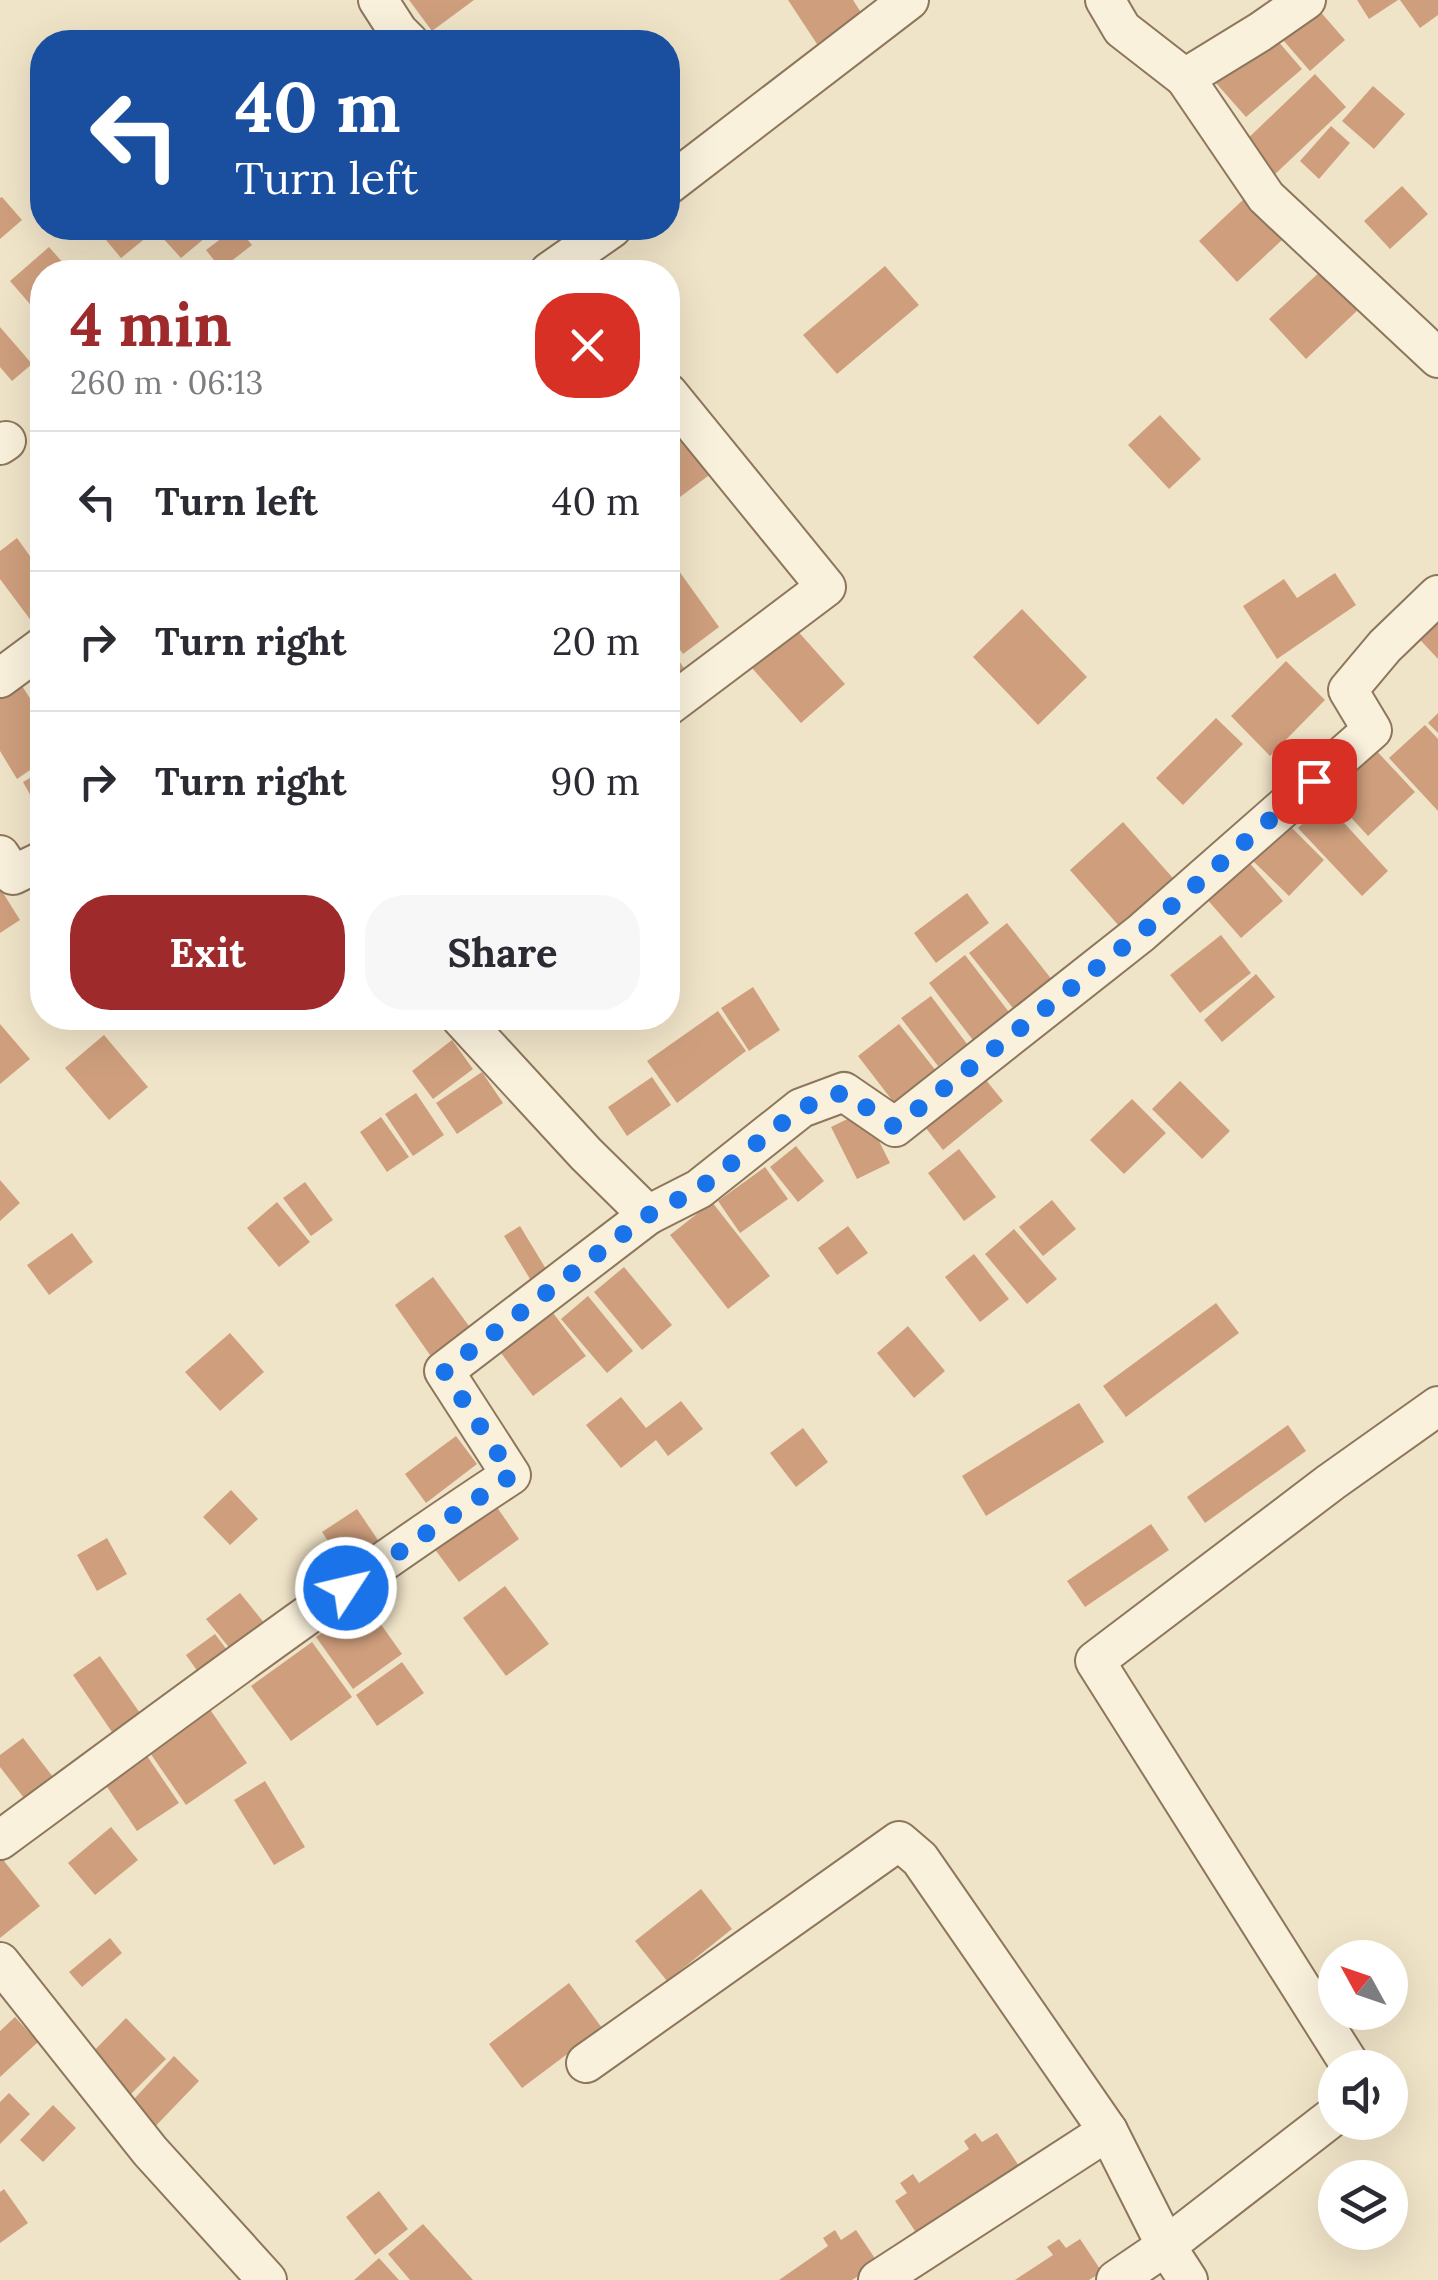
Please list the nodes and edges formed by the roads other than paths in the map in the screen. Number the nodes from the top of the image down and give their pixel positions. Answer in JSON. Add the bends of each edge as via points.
{"nodes":[{"id":1,"x":378,"y":0,"type":"edge"},
{"id":2,"x":908,"y":0,"type":"edge"},
{"id":3,"x":1104,"y":0,"type":"edge"},
{"id":4,"x":1306,"y":0,"type":"edge"},
{"id":5,"x":398,"y":30,"type":"edge"},
{"id":6,"x":1185,"y":78,"type":"junction"},
{"id":7,"x":680,"y":176,"type":"edge"},
{"id":8,"x":591,"y":244,"type":"edge"},
{"id":9,"x":567,"y":260,"type":"edge"},
{"id":10,"x":1438,"y":358,"type":"edge"},
{"id":11,"x":680,"y":408,"type":"edge"},
{"id":12,"x":1438,"y":594,"type":"edge"},
{"id":13,"x":30,"y":656,"type":"edge"},
{"id":14,"x":0,"y":678,"type":"edge"},
{"id":15,"x":680,"y":697,"type":"edge"},
{"id":16,"x":0,"y":855,"type":"edge"},
{"id":17,"x":30,"y":866,"type":"edge"},
{"id":18,"x":472,"y":1030,"type":"edge"},
{"id":19,"x":648,"y":1215,"type":"junction"},
{"id":20,"x":1438,"y":1406,"type":"edge"},
{"id":21,"x":0,"y":1840,"type":"edge"},
{"id":22,"x":0,"y":1962,"type":"edge"},
{"id":23,"x":1341,"y":2050,"type":"edge"},
{"id":24,"x":586,"y":2063,"type":"dead end"},
{"id":25,"x":1318,"y":2128,"type":"edge"},
{"id":26,"x":1108,"y":2131,"type":"junction"},
{"id":27,"x":1166,"y":2246,"type":"junction"},
{"id":28,"x":267,"y":2280,"type":"edge"},
{"id":29,"x":878,"y":2280,"type":"edge"},
{"id":30,"x":1116,"y":2280,"type":"edge"},
{"id":31,"x":1188,"y":2280,"type":"edge"}],
"edges":[{"from":1,"to":5,"type":"street"},
{"from":2,"to":7,"type":"street"},
{"from":3,"to":6,"type":"street","via":[[1122,29]]},
{"from":4,"to":6,"type":"street"},
{"from":6,"to":10,"type":"street","via":[[1266,197]]},
{"from":8,"to":9,"type":"street"},
{"from":11,"to":15,"type":"street","via":[[826,587]]},
{"from":12,"to":19,"type":"street","via":[[1348,690],[1372,730],[1141,933],[895,1127],[844,1092],[801,1108],[699,1189]]},
{"from":13,"to":14,"type":"street"},
{"from":16,"to":17,"type":"street","via":[[13,875]]},
{"from":18,"to":19,"type":"street"},
{"from":19,"to":21,"type":"street","via":[[444,1371],[512,1475]]},
{"from":20,"to":23,"type":"street","via":[[1094,1661]]},
{"from":22,"to":28,"type":"street","via":[[150,2151]]},
{"from":24,"to":26,"type":"street","via":[[899,1842],[920,1859]]},
{"from":25,"to":27,"type":"street"},
{"from":26,"to":27,"type":"street"},
{"from":26,"to":29,"type":"street"},
{"from":27,"to":30,"type":"street"},
{"from":27,"to":31,"type":"street"}]}
